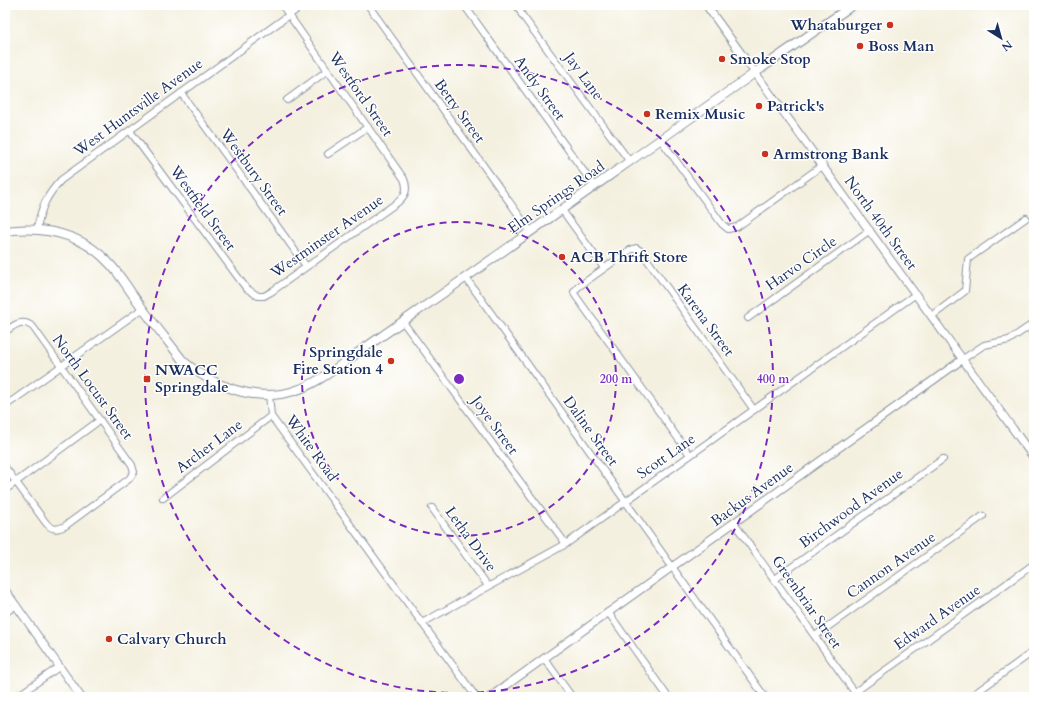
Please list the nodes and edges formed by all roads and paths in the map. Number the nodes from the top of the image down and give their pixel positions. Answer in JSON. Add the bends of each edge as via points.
{"nodes":[{"id":1,"x":282,"y":5,"type":"edge"},
{"id":2,"x":303,"y":5,"type":"edge"},
{"id":3,"x":368,"y":5,"type":"edge"},
{"id":4,"x":464,"y":5,"type":"edge"},
{"id":5,"x":517,"y":5,"type":"edge"},
{"id":6,"x":706,"y":5,"type":"edge"},
{"id":7,"x":853,"y":5,"type":"edge"},
{"id":8,"x":289,"y":15,"type":"junction"},
{"id":9,"x":328,"y":70,"type":"junction"},
{"id":10,"x":756,"y":73,"type":"junction"},
{"id":11,"x":181,"y":94,"type":"junction"},
{"id":12,"x":287,"y":100,"type":"dead end"},
{"id":13,"x":368,"y":127,"type":"junction"},
{"id":14,"x":130,"y":131,"type":"junction"},
{"id":15,"x":661,"y":140,"type":"junction"},
{"id":16,"x":328,"y":154,"type":"dead end"},
{"id":17,"x":630,"y":162,"type":"junction"},
{"id":18,"x":823,"y":165,"type":"junction"},
{"id":19,"x":595,"y":187,"type":"junction"},
{"id":20,"x":406,"y":190,"type":"joint"},
{"id":21,"x":562,"y":210,"type":"junction"},
{"id":22,"x":1026,"y":218,"type":"dead end"},
{"id":23,"x":37,"y":229,"type":"junction"},
{"id":24,"x":870,"y":230,"type":"junction"},
{"id":25,"x":5,"y":231,"type":"edge"},
{"id":26,"x":531,"y":232,"type":"junction"},
{"id":27,"x":306,"y":266,"type":"junction"},
{"id":28,"x":604,"y":268,"type":"junction"},
{"id":29,"x":466,"y":278,"type":"junction"},
{"id":30,"x":916,"y":294,"type":"junction"},
{"id":31,"x":258,"y":296,"type":"joint"},
{"id":32,"x":142,"y":308,"type":"junction"},
{"id":33,"x":932,"y":316,"type":"junction"},
{"id":34,"x":748,"y":318,"type":"dead end"},
{"id":35,"x":403,"y":322,"type":"junction"},
{"id":36,"x":1034,"y":323,"type":"edge"},
{"id":37,"x":5,"y":332,"type":"edge"},
{"id":38,"x":963,"y":359,"type":"junction"},
{"id":39,"x":61,"y":366,"type":"junction"},
{"id":40,"x":269,"y":394,"type":"junction"},
{"id":41,"x":5,"y":406,"type":"edge"},
{"id":42,"x":754,"y":410,"type":"junction"},
{"id":43,"x":271,"y":416,"type":"junction"},
{"id":44,"x":100,"y":420,"type":"junction"},
{"id":45,"x":690,"y":455,"type":"junction"},
{"id":46,"x":1034,"y":458,"type":"edge"},
{"id":47,"x":943,"y":459,"type":"dead end"},
{"id":48,"x":5,"y":467,"type":"edge"},
{"id":49,"x":16,"y":482,"type":"junction"},
{"id":50,"x":5,"y":490,"type":"edge"},
{"id":51,"x":163,"y":498,"type":"dead end"},
{"id":52,"x":625,"y":501,"type":"junction"},
{"id":53,"x":432,"y":508,"type":"dead end"},
{"id":54,"x":983,"y":516,"type":"dead end"},
{"id":55,"x":734,"y":523,"type":"junction"},
{"id":56,"x":566,"y":544,"type":"junction"},
{"id":57,"x":1034,"y":564,"type":"edge"},
{"id":58,"x":672,"y":567,"type":"junction"},
{"id":59,"x":774,"y":579,"type":"junction"},
{"id":60,"x":488,"y":586,"type":"junction"},
{"id":61,"x":5,"y":590,"type":"edge"},
{"id":62,"x":16,"y":605,"type":"junction"},
{"id":63,"x":608,"y":612,"type":"junction"},
{"id":64,"x":5,"y":613,"type":"edge"},
{"id":65,"x":422,"y":623,"type":"junction"},
{"id":66,"x":815,"y":636,"type":"junction"},
{"id":67,"x":1034,"y":651,"type":"edge"},
{"id":68,"x":544,"y":658,"type":"junction"},
{"id":69,"x":59,"y":666,"type":"junction"},
{"id":70,"x":857,"y":694,"type":"edge"},
{"id":71,"x":16,"y":697,"type":"edge"},
{"id":72,"x":81,"y":697,"type":"edge"},
{"id":73,"x":476,"y":697,"type":"edge"},
{"id":74,"x":490,"y":697,"type":"edge"},
{"id":75,"x":572,"y":697,"type":"edge"},
{"id":76,"x":668,"y":697,"type":"edge"},
{"id":77,"x":765,"y":697,"type":"edge"},
{"id":78,"x":970,"y":697,"type":"edge"}],
"edges":[{"from":1,"to":8,"type":"street","name":"Westford Street"},
{"from":2,"to":8,"type":"street","name":"West Huntsville Avenue"},
{"from":3,"to":26,"type":"street","name":"Betty Street"},
{"from":4,"to":19,"type":"street","name":"Andy Street"},
{"from":5,"to":17,"type":"street","name":"Jay Lane"},
{"from":6,"to":10,"type":"street","name":"North 40th Street"},
{"from":7,"to":10,"type":"main road","name":"Elm Springs Road"},
{"from":8,"to":9,"type":"street","name":"Westford Street"},
{"from":8,"to":11,"type":"street","name":"West Huntsville Avenue"},
{"from":9,"to":12,"type":"street"},
{"from":9,"to":13,"type":"street","name":"Westford Street"},
{"from":10,"to":15,"type":"main road","name":"Elm Springs Road"},
{"from":10,"to":18,"type":"street","name":"North 40th Street"},
{"from":11,"to":14,"type":"street","name":"West Huntsville Avenue"},
{"from":11,"to":27,"type":"street","name":"Westbury Street"},
{"from":13,"to":16,"type":"street"},
{"from":13,"to":20,"type":"street","name":"Westford Street","via":[[404,179],[407,184]]},
{"from":14,"to":23,"type":"street","name":"West Huntsville Avenue","via":[[52,189],[41,210]]},
{"from":14,"to":31,"type":"street","name":"Westfield Street","via":[[246,288]]},
{"from":15,"to":17,"type":"main road","name":"Elm Springs Road"},
{"from":15,"to":18,"type":"street","via":[[728,229],[737,227]]},
{"from":17,"to":19,"type":"main road","name":"Elm Springs Road"},
{"from":18,"to":24,"type":"street","name":"North 40th Street"},
{"from":19,"to":21,"type":"main road","name":"Elm Springs Road"},
{"from":20,"to":27,"type":"street","name":"Westminster Avenue","via":[[398,202]]},
{"from":21,"to":26,"type":"main road","name":"Elm Springs Road"},
{"from":21,"to":28,"type":"street"},
{"from":22,"to":33,"type":"street","via":[[968,259],[965,291]]},
{"from":23,"to":25,"type":"main road"},
{"from":23,"to":32,"type":"main road","via":[[73,237],[93,248],[109,263]]},
{"from":24,"to":30,"type":"street","name":"North 40th Street"},
{"from":24,"to":34,"type":"street","name":"Harvo Circle"},
{"from":26,"to":29,"type":"main road","name":"Elm Springs Road"},
{"from":27,"to":31,"type":"street","name":"Westminster Avenue","via":[[271,292]]},
{"from":28,"to":42,"type":"street","name":"Karena Street","via":[[630,250],[636,248],[641,251]]},
{"from":28,"to":45,"type":"street","via":[[578,287],[574,292],[576,297]]},
{"from":29,"to":35,"type":"main road","name":"Elm Springs Road"},
{"from":29,"to":52,"type":"street","name":"Daline Street"},
{"from":30,"to":33,"type":"street","name":"North 40th Street"},
{"from":30,"to":42,"type":"street","name":"Scott Lane"},
{"from":32,"to":39,"type":"street"},
{"from":32,"to":40,"type":"main road","via":[[183,361],[193,369],[216,383],[233,389]]},
{"from":33,"to":38,"type":"street","name":"North 40th Street"},
{"from":35,"to":40,"type":"main road","name":"Elm Springs Road","via":[[311,384],[294,391]]},
{"from":35,"to":56,"type":"street","name":"Joye Street"},
{"from":36,"to":38,"type":"street","name":"Backus Avenue","via":[[1009,340],[984,345]]},
{"from":37,"to":39,"type":"street","name":"North Locust Street","via":[[16,324],[25,322],[33,327]]},
{"from":38,"to":46,"type":"street","name":"North 40th Street"},
{"from":38,"to":55,"type":"street","name":"Backus Avenue"},
{"from":39,"to":41,"type":"street"},
{"from":39,"to":44,"type":"street","name":"North Locust Street"},
{"from":40,"to":43,"type":"street","name":"White Road"},
{"from":42,"to":45,"type":"street","name":"Scott Lane"},
{"from":43,"to":51,"type":"street","name":"Archer Lane"},
{"from":43,"to":65,"type":"street","name":"White Road"},
{"from":44,"to":49,"type":"street"},
{"from":44,"to":49,"type":"street","name":"North Locust Street","via":[[132,465],[134,472],[129,479],[65,526],[54,529],[46,523]]},
{"from":45,"to":52,"type":"street","name":"Scott Lane"},
{"from":47,"to":59,"type":"street","name":"Birchwood Avenue"},
{"from":48,"to":49,"type":"street"},
{"from":49,"to":50,"type":"street"},
{"from":52,"to":56,"type":"street","name":"Scott Lane"},
{"from":52,"to":58,"type":"street","name":"Daline Street"},
{"from":53,"to":60,"type":"street","name":"Letha Drive"},
{"from":54,"to":66,"type":"street","name":"Cannon Avenue"},
{"from":55,"to":58,"type":"street","name":"Backus Avenue"},
{"from":55,"to":59,"type":"street","name":"Greenbriar Street"},
{"from":56,"to":60,"type":"street","name":"Scott Lane"},
{"from":57,"to":70,"type":"street","name":"Edward Avenue"},
{"from":58,"to":63,"type":"street","name":"Backus Avenue"},
{"from":58,"to":77,"type":"street","name":"Daline Street"},
{"from":59,"to":66,"type":"street","name":"Greenbriar Street"},
{"from":60,"to":65,"type":"street","name":"Scott Lane"},
{"from":61,"to":62,"type":"street"},
{"from":62,"to":64,"type":"street"},
{"from":62,"to":69,"type":"street"},
{"from":63,"to":68,"type":"street","name":"Backus Avenue"},
{"from":63,"to":76,"type":"street"},
{"from":65,"to":73,"type":"street","name":"White Road"},
{"from":66,"to":70,"type":"street","name":"Greenbriar Street"},
{"from":67,"to":78,"type":"street"},
{"from":68,"to":74,"type":"street","name":"Backus Avenue"},
{"from":68,"to":75,"type":"street"},
{"from":69,"to":71,"type":"street"},
{"from":69,"to":72,"type":"street"}]}
